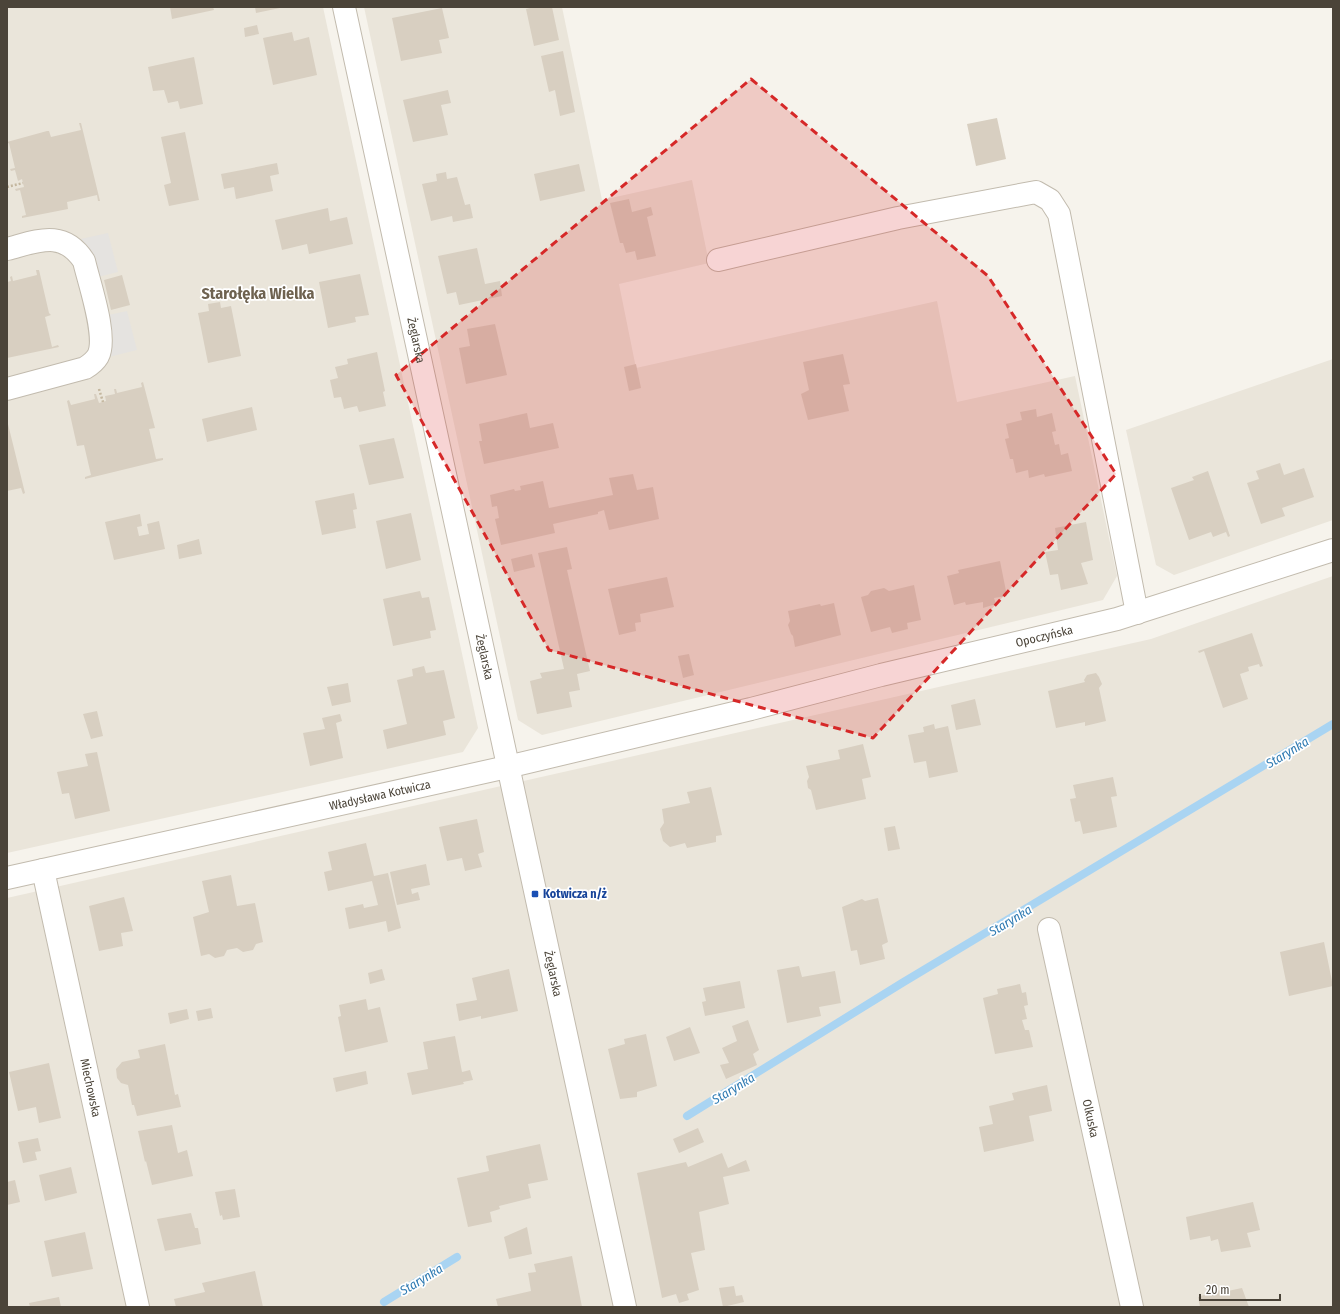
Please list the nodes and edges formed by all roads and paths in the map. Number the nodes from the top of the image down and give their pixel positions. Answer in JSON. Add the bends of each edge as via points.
{"nodes":[{"id":1,"x":344,"y":7,"type":"edge"},
{"id":2,"x":23,"y":183,"type":"dead end"},
{"id":3,"x":7,"y":187,"type":"edge"},
{"id":4,"x":7,"y":249,"type":"edge"},
{"id":5,"x":718,"y":260,"type":"dead end"},
{"id":6,"x":7,"y":388,"type":"edge"},
{"id":7,"x":1333,"y":550,"type":"edge"},
{"id":8,"x":1137,"y":613,"type":"junction"},
{"id":9,"x":751,"y":709,"type":"joint"},
{"id":10,"x":507,"y":767,"type":"junction"},
{"id":11,"x":43,"y":870,"type":"junction"},
{"id":12,"x":7,"y":878,"type":"edge"},
{"id":13,"x":1049,"y":929,"type":"dead end"},
{"id":14,"x":138,"y":1307,"type":"edge"},
{"id":15,"x":625,"y":1307,"type":"edge"},
{"id":16,"x":1132,"y":1307,"type":"edge"}],
"edges":[{"from":1,"to":10,"type":"street","name":"Żeglarska"},
{"from":2,"to":3,"type":"path"},
{"from":4,"to":6,"type":"street","via":[[48,239],[59,240],[74,248],[84,261],[102,336],[98,356],[85,368]]},
{"from":5,"to":8,"type":"street","via":[[898,218],[1036,192],[1050,200],[1059,214]]},
{"from":7,"to":8,"type":"street","name":"Opoczyńska"},
{"from":8,"to":9,"type":"street","name":"Opoczyńska"},
{"from":9,"to":10,"type":"street","name":"Władysława Kotwicza"},
{"from":10,"to":11,"type":"street","name":"Władysława Kotwicza"},
{"from":10,"to":15,"type":"street","name":"Żeglarska"},
{"from":11,"to":12,"type":"street","name":"Władysława Kotwicza"},
{"from":11,"to":14,"type":"street","name":"Miechowska"},
{"from":13,"to":16,"type":"street","name":"Olkuska"}]}
